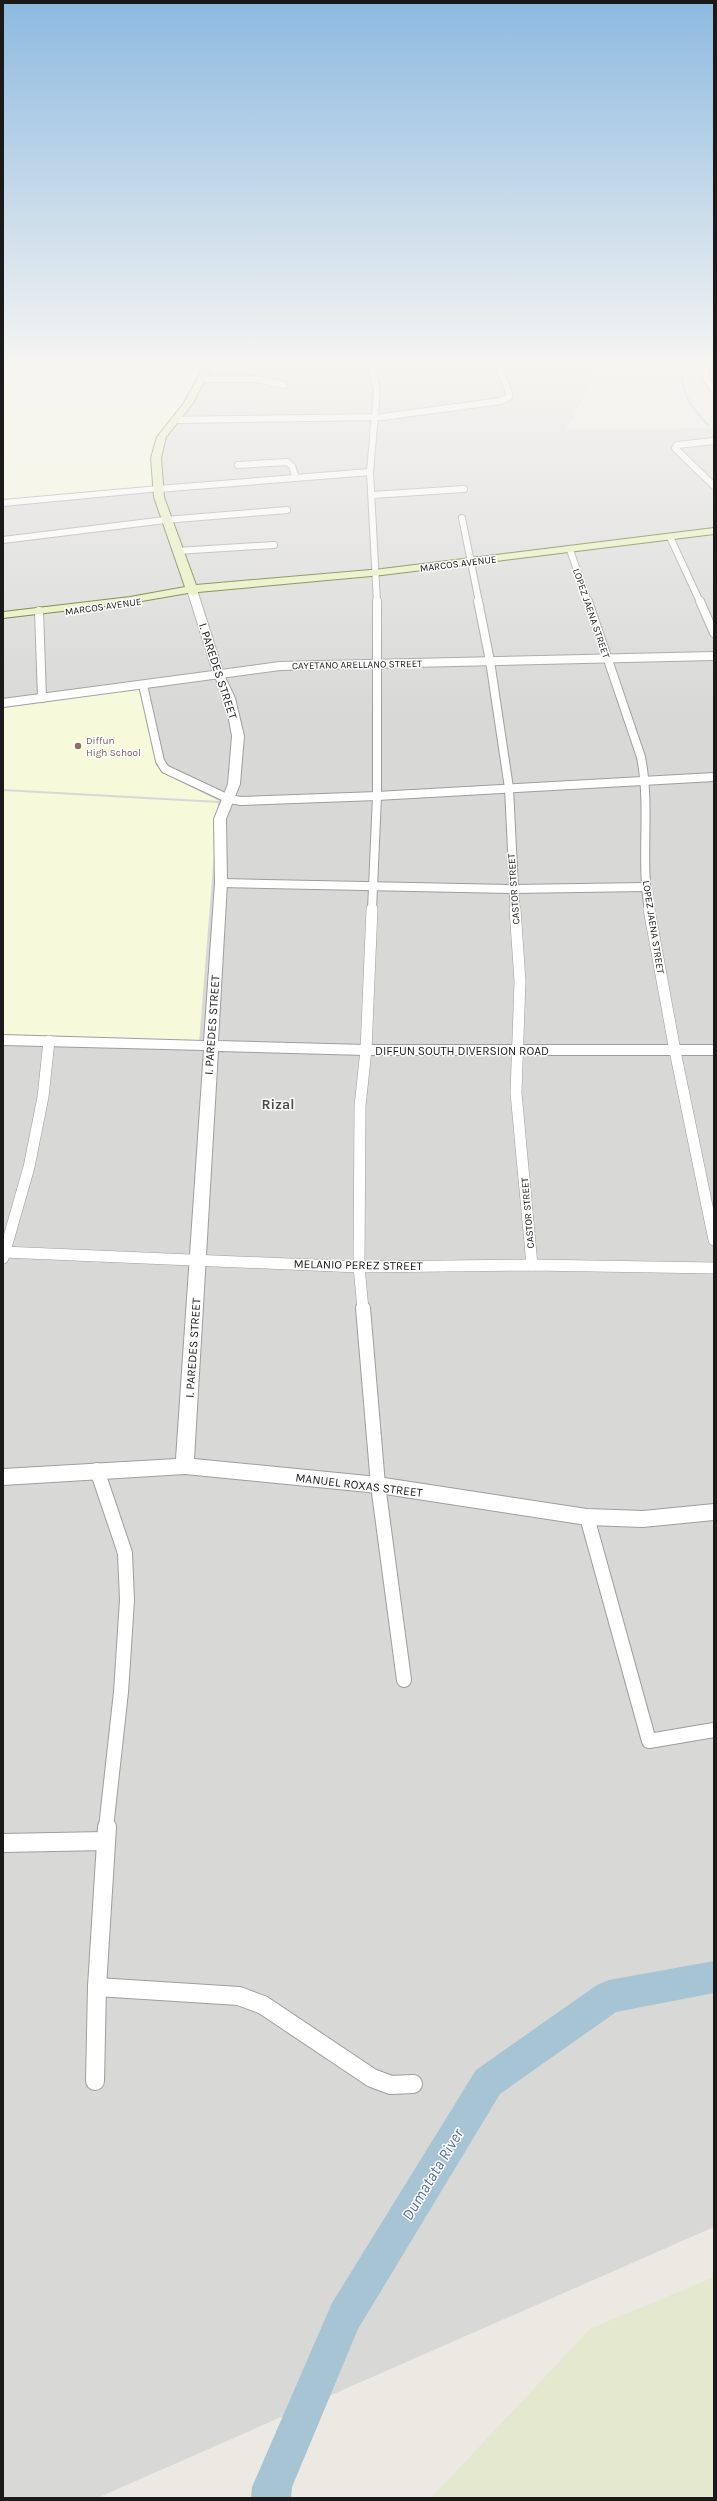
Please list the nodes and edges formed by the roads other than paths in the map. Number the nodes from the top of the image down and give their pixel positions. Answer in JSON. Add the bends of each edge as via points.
{"nodes":[{"id":1,"x":158,"y":482,"type":"edge"},
{"id":2,"x":249,"y":482,"type":"edge"},
{"id":3,"x":371,"y":482,"type":"edge"},
{"id":4,"x":158,"y":489,"type":"junction"},
{"id":5,"x":464,"y":489,"type":"dead end"},
{"id":6,"x":372,"y":495,"type":"junction"},
{"id":7,"x":3,"y":503,"type":"edge"},
{"id":8,"x":287,"y":510,"type":"dead end"},
{"id":9,"x":462,"y":518,"type":"dead end"},
{"id":10,"x":165,"y":520,"type":"junction"},
{"id":11,"x":714,"y":531,"type":"edge"},
{"id":12,"x":670,"y":537,"type":"junction"},
{"id":13,"x":3,"y":540,"type":"edge"},
{"id":14,"x":274,"y":545,"type":"dead end"},
{"id":15,"x":177,"y":550,"type":"junction"},
{"id":16,"x":570,"y":550,"type":"junction"},
{"id":17,"x":472,"y":561,"type":"junction"},
{"id":18,"x":377,"y":572,"type":"junction"},
{"id":19,"x":196,"y":590,"type":"junction"},
{"id":20,"x":39,"y":613,"type":"junction"},
{"id":21,"x":3,"y":615,"type":"edge"},
{"id":22,"x":3,"y":618,"type":"edge"},
{"id":23,"x":714,"y":633,"type":"edge"},
{"id":24,"x":714,"y":656,"type":"edge"},
{"id":25,"x":608,"y":660,"type":"junction"},
{"id":26,"x":490,"y":661,"type":"junction"},
{"id":27,"x":378,"y":664,"type":"junction"},
{"id":28,"x":219,"y":675,"type":"junction"},
{"id":29,"x":143,"y":685,"type":"junction"},
{"id":30,"x":42,"y":698,"type":"junction"},
{"id":31,"x":3,"y":703,"type":"edge"},
{"id":32,"x":714,"y":777,"type":"edge"},
{"id":33,"x":646,"y":782,"type":"junction"},
{"id":34,"x":509,"y":788,"type":"junction"},
{"id":35,"x":377,"y":796,"type":"junction"},
{"id":36,"x":228,"y":799,"type":"junction"},
{"id":37,"x":221,"y":883,"type":"junction"},
{"id":38,"x":372,"y":885,"type":"junction"},
{"id":39,"x":645,"y":887,"type":"junction"},
{"id":40,"x":513,"y":889,"type":"junction"},
{"id":41,"x":3,"y":1040,"type":"edge"},
{"id":42,"x":49,"y":1041,"type":"junction"},
{"id":43,"x":210,"y":1047,"type":"junction"},
{"id":44,"x":366,"y":1050,"type":"junction"},
{"id":45,"x":714,"y":1050,"type":"edge"},
{"id":46,"x":517,"y":1051,"type":"junction"},
{"id":47,"x":675,"y":1051,"type":"junction"},
{"id":48,"x":714,"y":1240,"type":"edge"},
{"id":49,"x":4,"y":1255,"type":"edge"},
{"id":50,"x":197,"y":1261,"type":"junction"},
{"id":51,"x":532,"y":1264,"type":"junction"},
{"id":52,"x":359,"y":1267,"type":"junction"},
{"id":53,"x":714,"y":1268,"type":"edge"},
{"id":54,"x":185,"y":1466,"type":"junction"},
{"id":55,"x":97,"y":1470,"type":"junction"},
{"id":56,"x":3,"y":1478,"type":"edge"},
{"id":57,"x":378,"y":1485,"type":"junction"},
{"id":58,"x":714,"y":1512,"type":"edge"},
{"id":59,"x":587,"y":1517,"type":"junction"},
{"id":60,"x":404,"y":1680,"type":"dead end"},
{"id":61,"x":714,"y":1730,"type":"edge"},
{"id":62,"x":105,"y":1841,"type":"junction"},
{"id":63,"x":3,"y":1843,"type":"edge"},
{"id":64,"x":97,"y":1987,"type":"junction"},
{"id":65,"x":95,"y":2081,"type":"dead end"},
{"id":66,"x":413,"y":2084,"type":"dead end"}],
"edges":[{"from":1,"to":4,"type":"main road"},
{"from":2,"to":4,"type":"street"},
{"from":3,"to":6,"type":"street"},
{"from":4,"to":7,"type":"street"},
{"from":4,"to":10,"type":"main road"},
{"from":5,"to":6,"type":"street"},
{"from":6,"to":18,"type":"street"},
{"from":8,"to":10,"type":"street"},
{"from":9,"to":17,"type":"street","name":"CASTOR STREET"},
{"from":10,"to":13,"type":"street"},
{"from":10,"to":15,"type":"main road"},
{"from":11,"to":12,"type":"main road","name":"MARCOS AVENUE"},
{"from":12,"to":16,"type":"main road","name":"MARCOS AVENUE"},
{"from":12,"to":23,"type":"street"},
{"from":14,"to":15,"type":"street"},
{"from":15,"to":19,"type":"main road"},
{"from":16,"to":17,"type":"main road","name":"MARCOS AVENUE"},
{"from":16,"to":25,"type":"street","name":"LOPEZ JAENA STREET"},
{"from":17,"to":18,"type":"main road","name":"MARCOS AVENUE"},
{"from":17,"to":26,"type":"street","name":"CASTOR STREET"},
{"from":18,"to":19,"type":"main road","name":"MARCOS AVENUE"},
{"from":18,"to":27,"type":"street"},
{"from":19,"to":20,"type":"main road","name":"MARCOS AVENUE"},
{"from":19,"to":28,"type":"street","name":"I. PAREDES STREET"},
{"from":20,"to":21,"type":"main road","name":"MARCOS AVENUE"},
{"from":20,"to":22,"type":"main road","name":"MARCOS AVENUE"},
{"from":20,"to":30,"type":"street"},
{"from":24,"to":25,"type":"street","name":"CAYETANO ARELLANO STREET"},
{"from":25,"to":26,"type":"street","name":"CAYETANO ARELLANO STREET"},
{"from":25,"to":33,"type":"street","name":"LOPEZ JAENA STREET","via":[[641,758]]},
{"from":26,"to":27,"type":"street","name":"CAYETANO ARELLANO STREET"},
{"from":26,"to":34,"type":"street","name":"CASTOR STREET"},
{"from":27,"to":28,"type":"street","name":"CAYETANO ARELLANO STREET","via":[[280,666]]},
{"from":27,"to":35,"type":"street"},
{"from":28,"to":29,"type":"street","name":"CAYETANO ARELLANO STREET"},
{"from":28,"to":36,"type":"street","name":"I. PAREDES STREET","via":[[230,698],[238,736],[234,784]]},
{"from":29,"to":30,"type":"street","name":"CAYETANO ARELLANO STREET"},
{"from":29,"to":36,"type":"street","via":[[160,761],[165,769]]},
{"from":30,"to":31,"type":"street","name":"CAYETANO ARELLANO STREET"},
{"from":32,"to":33,"type":"street"},
{"from":33,"to":34,"type":"street"},
{"from":33,"to":39,"type":"street","name":"LOPEZ JAENA STREET"},
{"from":34,"to":35,"type":"street"},
{"from":34,"to":40,"type":"street","name":"CASTOR STREET"},
{"from":35,"to":36,"type":"street","via":[[241,801]]},
{"from":35,"to":38,"type":"street"},
{"from":36,"to":37,"type":"street","name":"I. PAREDES STREET","via":[[220,818]]},
{"from":37,"to":38,"type":"street"},
{"from":37,"to":43,"type":"street","name":"I. PAREDES STREET"},
{"from":38,"to":40,"type":"street"},
{"from":38,"to":44,"type":"street"},
{"from":39,"to":40,"type":"street"},
{"from":39,"to":47,"type":"street","name":"LOPEZ JAENA STREET"},
{"from":40,"to":46,"type":"street","name":"CASTOR STREET","via":[[520,981]]},
{"from":41,"to":42,"type":"street","name":"DIFFUN SOUTH DIVERSION ROAD"},
{"from":42,"to":43,"type":"street","name":"DIFFUN SOUTH DIVERSION ROAD"},
{"from":42,"to":49,"type":"street","via":[[43,1097],[29,1167]]},
{"from":43,"to":44,"type":"street","name":"DIFFUN SOUTH DIVERSION ROAD"},
{"from":43,"to":50,"type":"street","name":"I. PAREDES STREET"},
{"from":44,"to":46,"type":"street","name":"DIFFUN SOUTH DIVERSION ROAD"},
{"from":44,"to":52,"type":"street","via":[[360,1106]]},
{"from":45,"to":47,"type":"street","name":"DIFFUN SOUTH DIVERSION ROAD"},
{"from":46,"to":47,"type":"street","name":"DIFFUN SOUTH DIVERSION ROAD"},
{"from":46,"to":51,"type":"street","name":"CASTOR STREET","via":[[516,1093]]},
{"from":47,"to":48,"type":"street","name":"LOPEZ JAENA STREET"},
{"from":49,"to":50,"type":"street","name":"MELANIO PEREZ STREET"},
{"from":50,"to":52,"type":"street","name":"MELANIO PEREZ STREET"},
{"from":50,"to":54,"type":"street","name":"I. PAREDES STREET"},
{"from":51,"to":52,"type":"street","name":"MELANIO PEREZ STREET"},
{"from":51,"to":53,"type":"street","name":"MELANIO PEREZ STREET"},
{"from":52,"to":57,"type":"street"},
{"from":54,"to":55,"type":"street","name":"MANUEL ROXAS STREET"},
{"from":54,"to":57,"type":"street","name":"MANUEL ROXAS STREET"},
{"from":55,"to":56,"type":"street","name":"MANUEL ROXAS STREET"},
{"from":55,"to":62,"type":"street","via":[[125,1553],[127,1600],[121,1692]]},
{"from":57,"to":59,"type":"street","name":"MANUEL ROXAS STREET"},
{"from":57,"to":60,"type":"street"},
{"from":58,"to":59,"type":"street","name":"MANUEL ROXAS STREET","via":[[643,1519]]},
{"from":59,"to":61,"type":"street","via":[[649,1742]]},
{"from":62,"to":63,"type":"street"},
{"from":62,"to":64,"type":"street"},
{"from":64,"to":65,"type":"street"},
{"from":64,"to":66,"type":"street","via":[[240,1996],[263,2006],[372,2078],[391,2084]]}]}
